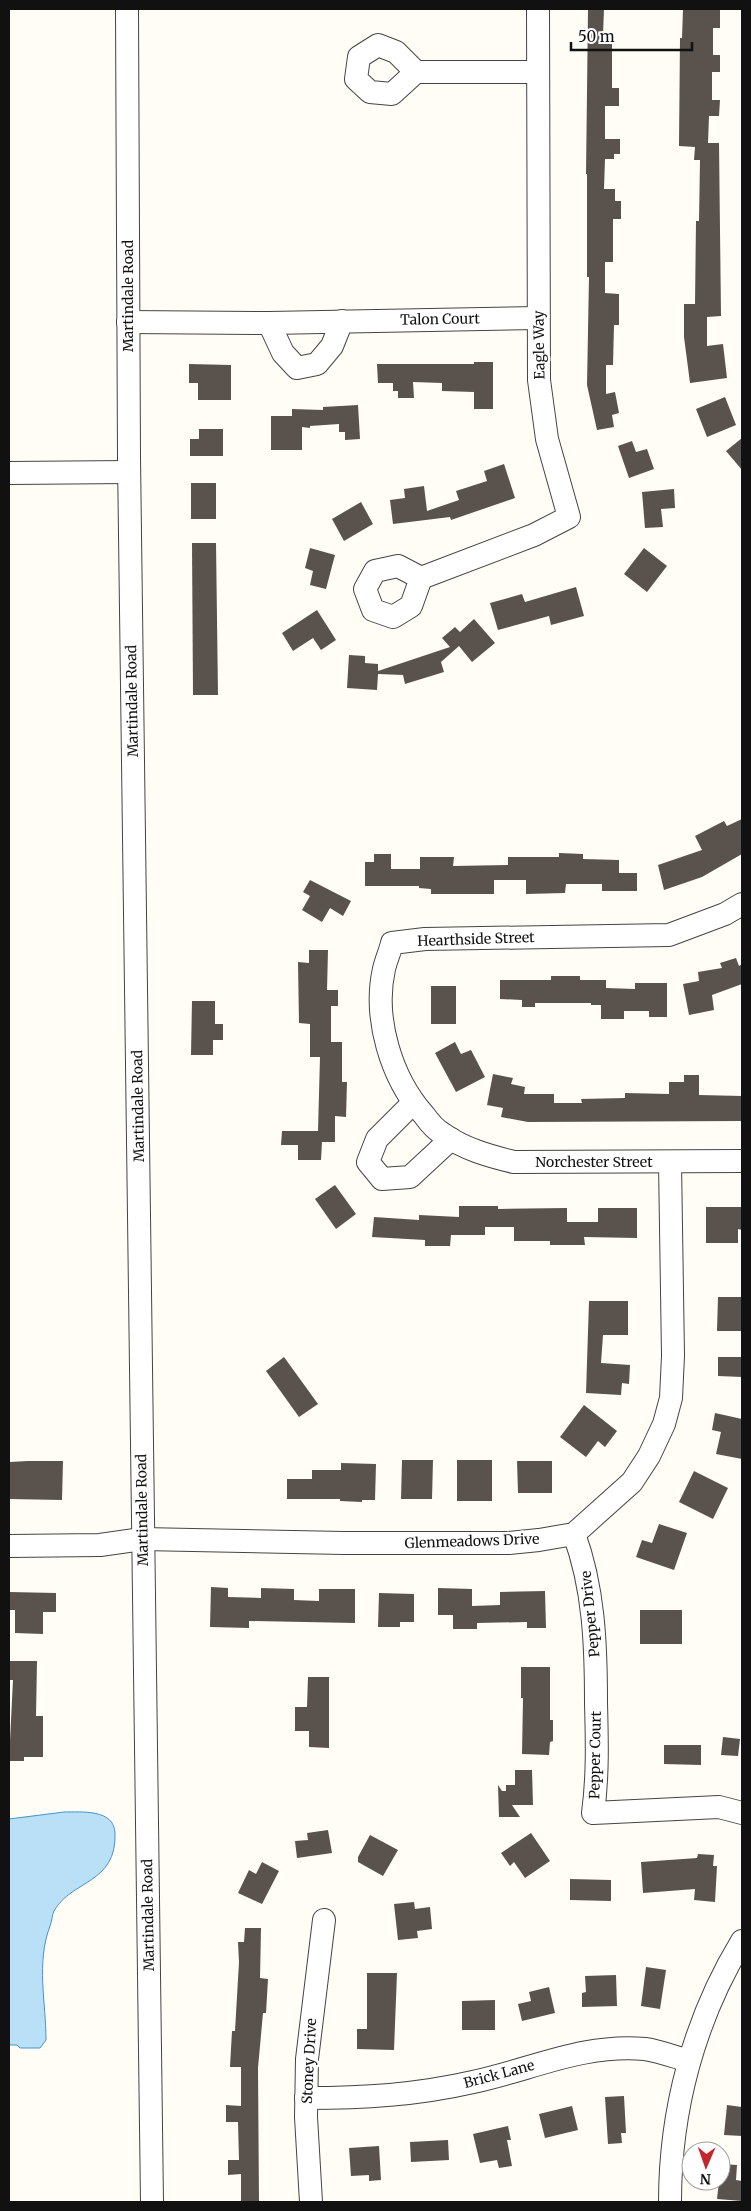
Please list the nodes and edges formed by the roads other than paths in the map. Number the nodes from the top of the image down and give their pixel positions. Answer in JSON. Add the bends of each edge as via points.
{"nodes":[{"id":1,"x":127,"y":9,"type":"edge"},
{"id":2,"x":538,"y":9,"type":"edge"},
{"id":3,"x":416,"y":72,"type":"dead end"},
{"id":4,"x":538,"y":72,"type":"junction"},
{"id":5,"x":538,"y":318,"type":"junction"},
{"id":6,"x":342,"y":321,"type":"junction"},
{"id":7,"x":128,"y":322,"type":"junction"},
{"id":8,"x":269,"y":322,"type":"junction"},
{"id":9,"x":129,"y":472,"type":"junction"},
{"id":10,"x":9,"y":473,"type":"edge"},
{"id":11,"x":420,"y":578,"type":"dead end"},
{"id":12,"x":742,"y":904,"type":"edge"},
{"id":13,"x":420,"y":1111,"type":"junction"},
{"id":14,"x":451,"y":1138,"type":"junction"},
{"id":15,"x":742,"y":1161,"type":"edge"},
{"id":16,"x":670,"y":1162,"type":"junction"},
{"id":17,"x":574,"y":1534,"type":"junction"},
{"id":18,"x":142,"y":1539,"type":"junction"},
{"id":19,"x":9,"y":1546,"type":"edge"},
{"id":20,"x":596,"y":1666,"type":"joint"},
{"id":21,"x":742,"y":1813,"type":"edge"},
{"id":22,"x":324,"y":1920,"type":"dead end"},
{"id":23,"x":742,"y":1941,"type":"edge"},
{"id":24,"x":689,"y":2060,"type":"junction"},
{"id":25,"x":306,"y":2098,"type":"junction"},
{"id":26,"x":152,"y":2202,"type":"edge"},
{"id":27,"x":312,"y":2202,"type":"edge"},
{"id":28,"x":670,"y":2202,"type":"edge"}],
"edges":[{"from":1,"to":7,"type":"street","name":"Martindale Road"},
{"from":2,"to":4,"type":"street","name":"Eagle Way"},
{"from":3,"to":4,"type":"street"},
{"from":4,"to":5,"type":"street","name":"Eagle Way"},
{"from":5,"to":6,"type":"street","name":"Talon Court"},
{"from":5,"to":11,"type":"street","name":"Eagle Way","via":[[538,380],[547,439],[569,517],[534,535]]},
{"from":6,"to":8,"type":"street","name":"Talon Court"},
{"from":6,"to":8,"type":"street","via":[[332,346],[317,364],[297,368],[283,353]]},
{"from":7,"to":8,"type":"street","name":"Talon Court"},
{"from":7,"to":9,"type":"street","name":"Martindale Road"},
{"from":9,"to":10,"type":"street"},
{"from":9,"to":18,"type":"street","name":"Martindale Road"},
{"from":12,"to":13,"type":"street","name":"Hearthside Street","via":[[725,914],[669,935],[425,939],[392,943],[384,970],[384,1026],[394,1071]]},
{"from":13,"to":14,"type":"street","name":"Norchester Street","via":[[442,1134]]},
{"from":13,"to":14,"type":"street","via":[[377,1139],[368,1162],[382,1179],[410,1177]]},
{"from":14,"to":16,"type":"street","name":"Norchester Street","via":[[483,1155],[514,1162]]},
{"from":15,"to":16,"type":"street","name":"Norchester Street"},
{"from":16,"to":17,"type":"street","via":[[671,1398],[664,1424],[632,1482]]},
{"from":17,"to":18,"type":"street","name":"Glenmeadows Drive","via":[[509,1543]]},
{"from":17,"to":20,"type":"street","name":"Pepper Drive","via":[[590,1586]]},
{"from":18,"to":19,"type":"street","name":"Glenmeadows Drive","via":[[100,1546]]},
{"from":18,"to":26,"type":"street","name":"Martindale Road"},
{"from":20,"to":21,"type":"street","name":"Pepper Court","via":[[597,1778],[593,1813],[719,1807]]},
{"from":22,"to":25,"type":"street","name":"Stoney Drive","via":[[310,2023]]},
{"from":23,"to":24,"type":"street","via":[[725,1968]]},
{"from":24,"to":25,"type":"street","name":"Brick Lane","via":[[645,2049],[586,2052],[436,2090],[375,2097]]},
{"from":24,"to":28,"type":"street","via":[[678,2108],[670,2171]]},
{"from":25,"to":27,"type":"street","name":"Stoney Drive"}]}
